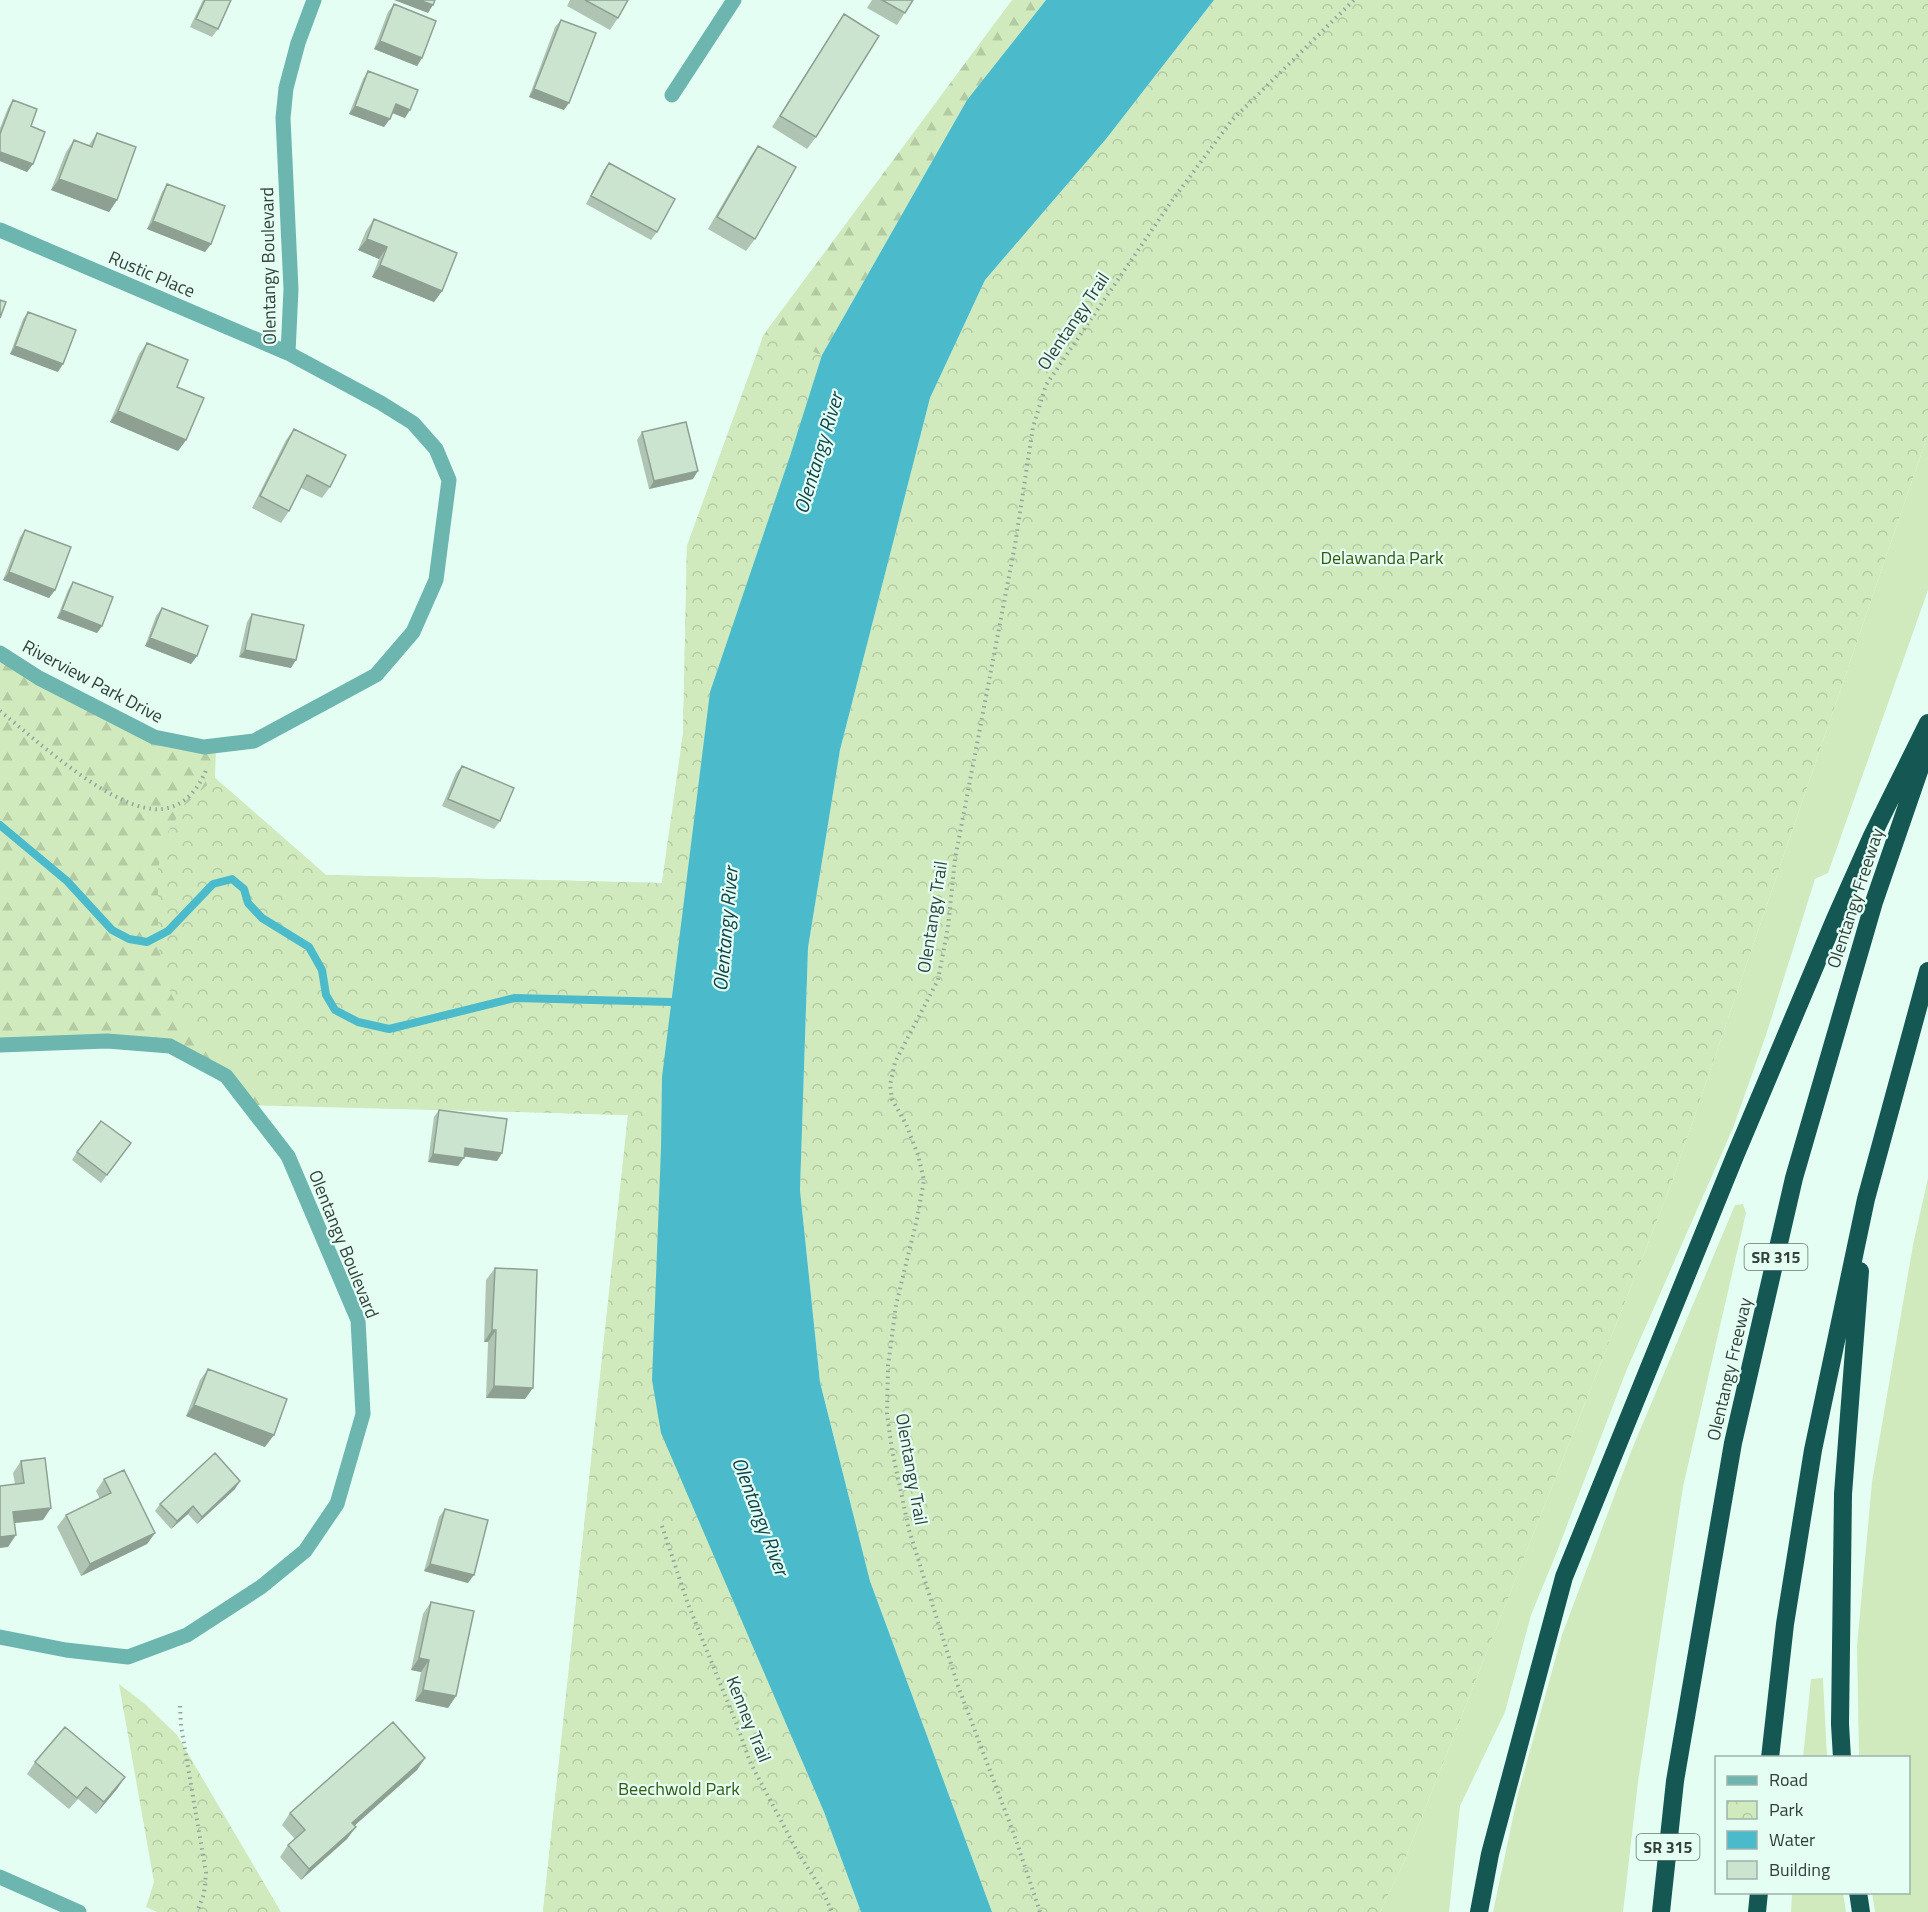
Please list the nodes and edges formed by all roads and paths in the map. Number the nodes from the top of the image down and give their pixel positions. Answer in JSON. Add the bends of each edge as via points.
{"nodes":[{"id":1,"x":314,"y":0,"type":"edge"},
{"id":2,"x":734,"y":0,"type":"edge"},
{"id":3,"x":1354,"y":0,"type":"edge"},
{"id":4,"x":672,"y":95,"type":"dead end"},
{"id":5,"x":0,"y":230,"type":"edge"},
{"id":6,"x":288,"y":353,"type":"junction"},
{"id":7,"x":0,"y":654,"type":"edge"},
{"id":8,"x":0,"y":711,"type":"edge"},
{"id":9,"x":1928,"y":723,"type":"edge"},
{"id":10,"x":1928,"y":745,"type":"edge"},
{"id":11,"x":210,"y":746,"type":"junction"},
{"id":12,"x":1928,"y":971,"type":"edge"},
{"id":13,"x":0,"y":1045,"type":"edge"},
{"id":14,"x":1866,"y":1199,"type":"junction"},
{"id":15,"x":662,"y":1526,"type":"dead end"},
{"id":16,"x":0,"y":1637,"type":"edge"},
{"id":17,"x":180,"y":1706,"type":"dead end"},
{"id":18,"x":1770,"y":1756,"type":"edge"},
{"id":19,"x":1842,"y":1756,"type":"edge"},
{"id":20,"x":0,"y":1877,"type":"edge"},
{"id":21,"x":1759,"y":1894,"type":"edge"},
{"id":22,"x":1858,"y":1894,"type":"edge"},
{"id":23,"x":79,"y":1912,"type":"edge"},
{"id":24,"x":197,"y":1912,"type":"edge"},
{"id":25,"x":832,"y":1912,"type":"edge"},
{"id":26,"x":1040,"y":1912,"type":"edge"},
{"id":27,"x":1479,"y":1912,"type":"edge"},
{"id":28,"x":1661,"y":1912,"type":"edge"},
{"id":29,"x":1757,"y":1912,"type":"edge"},
{"id":30,"x":1861,"y":1912,"type":"edge"}],
"edges":[{"from":1,"to":6,"type":"street","name":"Olentangy Boulevard","via":[[286,88],[283,118],[291,289]]},
{"from":2,"to":4,"type":"street"},
{"from":3,"to":26,"type":"path","name":"Olentangy Trail","via":[[1232,120],[1046,385],[1033,427],[1013,556],[955,859],[938,980],[895,1062],[890,1084],[924,1180],[896,1305],[888,1366],[887,1414],[892,1450],[909,1530],[954,1674]]},
{"from":5,"to":6,"type":"street","name":"Rustic Place"},
{"from":6,"to":11,"type":"street","name":"Olentangy Boulevard","via":[[413,423],[436,449],[449,480],[436,580],[413,632],[376,675],[254,741]]},
{"from":7,"to":11,"type":"street","name":"Riverview Park Drive","via":[[154,737]]},
{"from":8,"to":11,"type":"path","via":[[60,761],[111,794],[138,806],[160,809],[187,799],[204,774]]},
{"from":9,"to":27,"type":"highway","via":[[1872,836],[1817,962],[1564,1577],[1490,1854]]},
{"from":10,"to":28,"type":"highway","name":"Olentangy Freeway","number":"SR 315","via":[[1874,902],[1794,1178],[1732,1443],[1675,1781]]},
{"from":12,"to":14,"type":"highway"},
{"from":13,"to":16,"type":"street","name":"Olentangy Boulevard","via":[[107,1041],[170,1046],[226,1076],[288,1156],[358,1320],[363,1414],[337,1504],[305,1551],[187,1635],[128,1657]]},
{"from":14,"to":18,"type":"highway","via":[[1813,1450],[1785,1624]]},
{"from":14,"to":19,"type":"highway","via":[[1844,1494]]},
{"from":15,"to":25,"type":"path","name":"Kenney Trail","via":[[688,1604],[750,1761]]},
{"from":17,"to":24,"type":"path","via":[[206,1873]]},
{"from":20,"to":23,"type":"street"},
{"from":21,"to":29,"type":"highway"},
{"from":22,"to":30,"type":"highway"}]}
